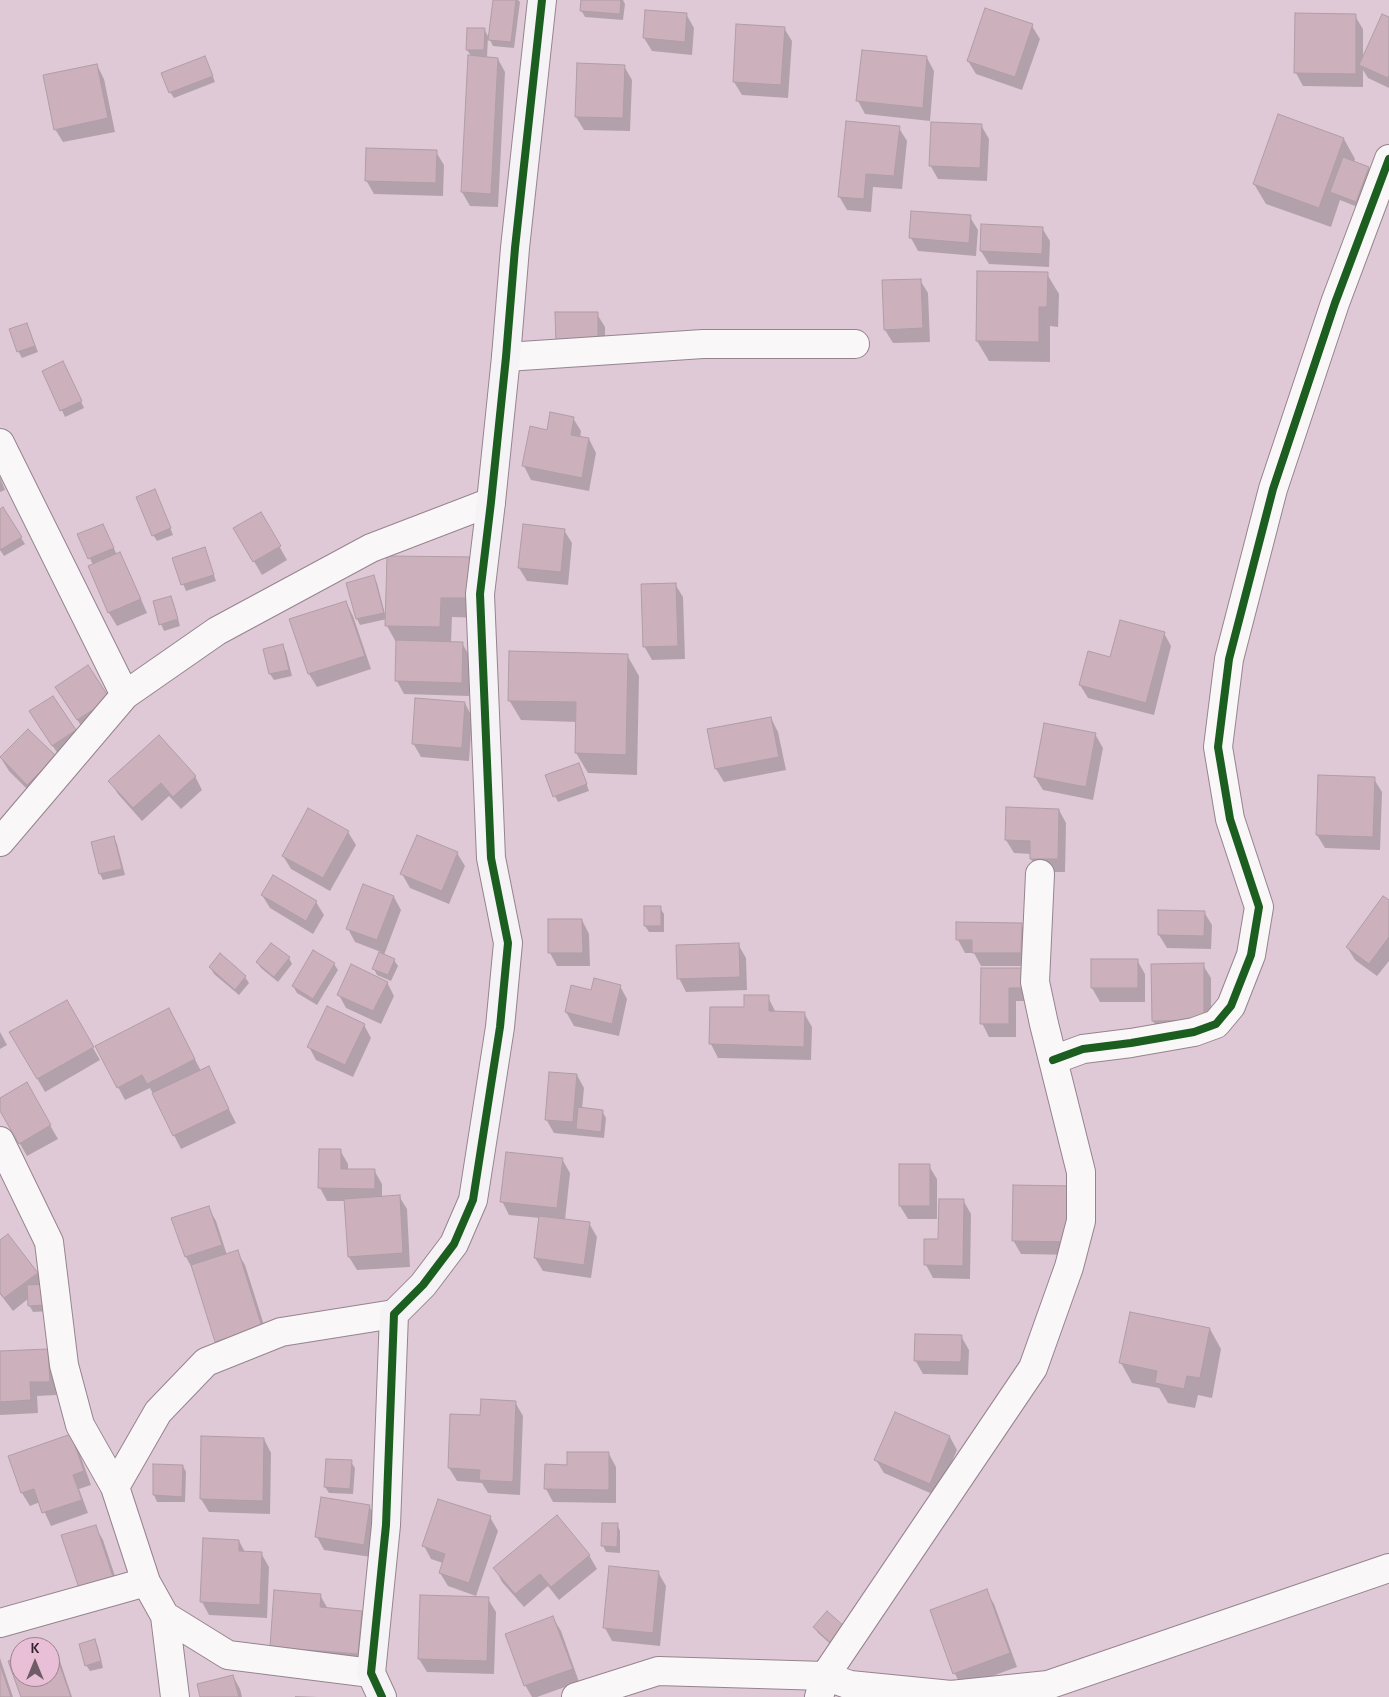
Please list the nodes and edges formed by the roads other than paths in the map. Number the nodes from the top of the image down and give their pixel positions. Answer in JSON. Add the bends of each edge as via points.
{"nodes":[{"id":1,"x":542,"y":0,"type":"edge"},
{"id":2,"x":1389,"y":159,"type":"edge"},
{"id":3,"x":855,"y":344,"type":"dead end"},
{"id":4,"x":506,"y":357,"type":"junction"},
{"id":5,"x":0,"y":443,"type":"edge"},
{"id":6,"x":491,"y":502,"type":"junction"},
{"id":7,"x":125,"y":695,"type":"junction"},
{"id":8,"x":0,"y":842,"type":"edge"},
{"id":9,"x":1040,"y":874,"type":"dead end"},
{"id":10,"x":1053,"y":1060,"type":"junction"},
{"id":11,"x":0,"y":1141,"type":"edge"},
{"id":12,"x":394,"y":1314,"type":"junction"},
{"id":13,"x":115,"y":1487,"type":"junction"},
{"id":14,"x":1389,"y":1568,"type":"edge"},
{"id":15,"x":146,"y":1582,"type":"junction"},
{"id":16,"x":165,"y":1616,"type":"junction"},
{"id":17,"x":0,"y":1623,"type":"edge"},
{"id":18,"x":371,"y":1672,"type":"junction"},
{"id":19,"x":822,"y":1686,"type":"edge"},
{"id":20,"x":1051,"y":1691,"type":"edge"},
{"id":21,"x":175,"y":1697,"type":"edge"},
{"id":22,"x":382,"y":1697,"type":"edge"},
{"id":23,"x":576,"y":1697,"type":"edge"}],
"edges":[{"from":1,"to":4,"type":"street"},
{"from":2,"to":10,"type":"street","via":[[1335,303],[1273,489],[1229,659],[1218,748],[1230,819],[1260,907],[1251,955],[1231,1006],[1216,1024],[1194,1032],[1083,1049]]},
{"from":3,"to":4,"type":"street","via":[[703,344]]},
{"from":4,"to":6,"type":"street"},
{"from":5,"to":7,"type":"street"},
{"from":6,"to":7,"type":"street","via":[[371,548],[218,631]]},
{"from":6,"to":12,"type":"street","via":[[480,594],[491,858],[508,943],[500,1027],[473,1200],[454,1244],[423,1285]]},
{"from":7,"to":8,"type":"street"},
{"from":9,"to":10,"type":"street","via":[[1036,982]]},
{"from":10,"to":19,"type":"street","via":[[1081,1172],[1081,1221],[1069,1267],[1033,1368]]},
{"from":11,"to":13,"type":"street","via":[[49,1242],[64,1365],[80,1425]]},
{"from":12,"to":13,"type":"street","via":[[281,1332],[206,1362],[158,1412]]},
{"from":12,"to":18,"type":"street","via":[[386,1525]]},
{"from":13,"to":15,"type":"street"},
{"from":14,"to":20,"type":"street"},
{"from":15,"to":16,"type":"street"},
{"from":15,"to":17,"type":"street"},
{"from":16,"to":18,"type":"street","via":[[228,1655]]},
{"from":16,"to":21,"type":"street"},
{"from":18,"to":22,"type":"street"},
{"from":19,"to":20,"type":"street","via":[[850,1685],[951,1695]]},
{"from":19,"to":23,"type":"street","via":[[658,1671]]}]}
